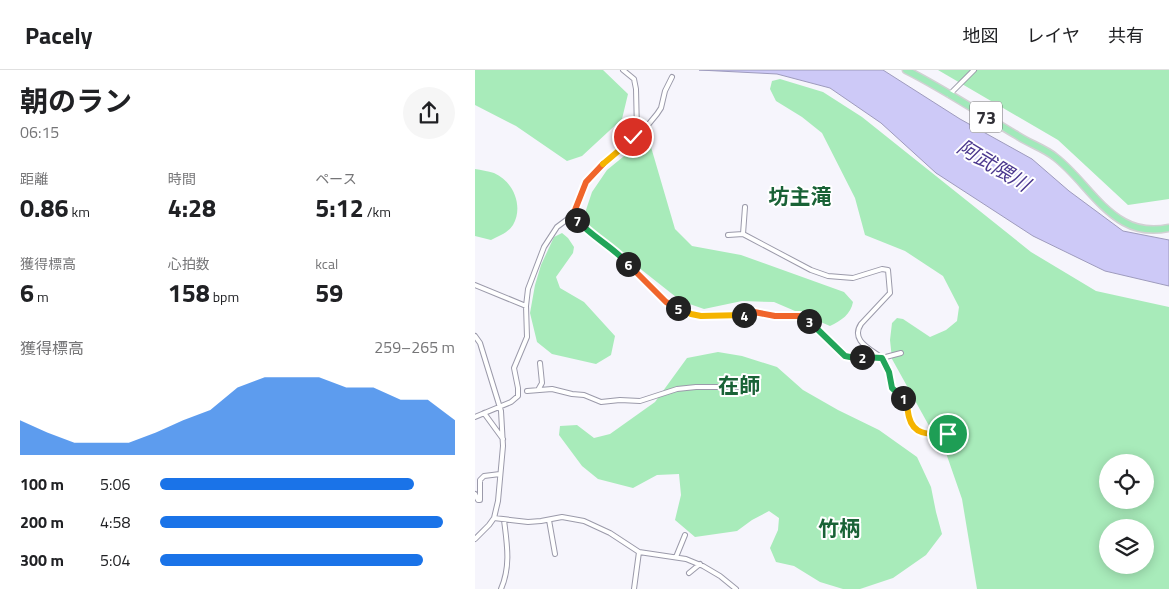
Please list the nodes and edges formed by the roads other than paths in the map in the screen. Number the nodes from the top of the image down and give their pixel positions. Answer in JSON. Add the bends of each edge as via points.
{"nodes":[{"id":1,"x":623,"y":70,"type":"edge"},
{"id":2,"x":906,"y":70,"type":"edge"},
{"id":3,"x":974,"y":70,"type":"edge"},
{"id":4,"x":672,"y":77,"type":"dead end"},
{"id":5,"x":949,"y":95,"type":"junction"},
{"id":6,"x":635,"y":134,"type":"junction"},
{"id":7,"x":745,"y":207,"type":"dead end"},
{"id":8,"x":573,"y":215,"type":"junction"},
{"id":9,"x":1169,"y":228,"type":"edge"},
{"id":10,"x":743,"y":234,"type":"junction"},
{"id":11,"x":728,"y":236,"type":"dead end"},
{"id":12,"x":475,"y":285,"type":"edge"},
{"id":13,"x":526,"y":306,"type":"junction"},
{"id":14,"x":475,"y":336,"type":"edge"},
{"id":15,"x":901,"y":353,"type":"dead end"},
{"id":16,"x":882,"y":358,"type":"junction"},
{"id":17,"x":540,"y":363,"type":"dead end"},
{"id":18,"x":748,"y":387,"type":"dead end"},
{"id":19,"x":538,"y":390,"type":"junction"},
{"id":20,"x":527,"y":391,"type":"dead end"},
{"id":21,"x":500,"y":406,"type":"junction"},
{"id":22,"x":484,"y":413,"type":"junction"},
{"id":23,"x":475,"y":417,"type":"edge"},
{"id":24,"x":962,"y":436,"type":"dead end"},
{"id":25,"x":503,"y":439,"type":"junction"},
{"id":26,"x":500,"y":474,"type":"junction"},
{"id":27,"x":475,"y":494,"type":"edge"},
{"id":28,"x":494,"y":518,"type":"junction"},
{"id":29,"x":575,"y":519,"type":"junction"},
{"id":30,"x":503,"y":520,"type":"junction"},
{"id":31,"x":549,"y":520,"type":"junction"},
{"id":32,"x":574,"y":525,"type":"dead end"},
{"id":33,"x":685,"y":535,"type":"dead end"},
{"id":34,"x":475,"y":539,"type":"edge"},
{"id":35,"x":639,"y":552,"type":"junction"},
{"id":36,"x":555,"y":554,"type":"dead end"},
{"id":37,"x":676,"y":557,"type":"junction"},
{"id":38,"x":700,"y":564,"type":"junction"},
{"id":39,"x":689,"y":573,"type":"dead end"},
{"id":40,"x":501,"y":589,"type":"edge"},
{"id":41,"x":634,"y":589,"type":"edge"},
{"id":42,"x":737,"y":589,"type":"edge"}],
"edges":[{"from":1,"to":6,"type":"street","via":[[634,79],[636,89]]},
{"from":2,"to":5,"type":"main road","number":"73"},
{"from":3,"to":5,"type":"street"},
{"from":4,"to":6,"type":"street","via":[[661,108],[643,131]]},
{"from":5,"to":9,"type":"main road","number":"73","via":[[1053,155],[1104,208],[1124,222],[1154,230]]},
{"from":6,"to":8,"type":"street","via":[[586,182]]},
{"from":7,"to":10,"type":"street"},
{"from":8,"to":13,"type":"street","via":[[557,227],[544,247],[528,290]]},
{"from":8,"to":16,"type":"street","via":[[666,302],[686,312],[701,316],[754,312],[801,316],[845,356]]},
{"from":10,"to":11,"type":"street"},
{"from":10,"to":16,"type":"street","via":[[822,275],[853,278],[888,270],[890,293],[858,328],[857,334],[865,346]]},
{"from":12,"to":13,"type":"street"},
{"from":13,"to":21,"type":"street","via":[[527,337],[514,368],[518,396]]},
{"from":14,"to":21,"type":"street"},
{"from":15,"to":16,"type":"street"},
{"from":16,"to":24,"type":"street","via":[[892,388],[905,400],[910,420],[920,432]]},
{"from":17,"to":19,"type":"street","via":[[543,383]]},
{"from":18,"to":19,"type":"street","via":[[696,387],[639,400],[601,402],[552,389]]},
{"from":19,"to":20,"type":"street"},
{"from":21,"to":22,"type":"street"},
{"from":21,"to":25,"type":"street"},
{"from":22,"to":23,"type":"street"},
{"from":22,"to":25,"type":"street"},
{"from":25,"to":26,"type":"street"},
{"from":26,"to":27,"type":"street","via":[[484,476],[480,480],[480,500]]},
{"from":26,"to":28,"type":"street"},
{"from":28,"to":30,"type":"street"},
{"from":28,"to":34,"type":"street"},
{"from":29,"to":31,"type":"street"},
{"from":29,"to":32,"type":"street"},
{"from":29,"to":35,"type":"street","via":[[610,532]]},
{"from":30,"to":31,"type":"street"},
{"from":30,"to":40,"type":"street","via":[[509,558]]},
{"from":31,"to":36,"type":"street"},
{"from":33,"to":37,"type":"street"},
{"from":35,"to":37,"type":"street"},
{"from":35,"to":41,"type":"street"},
{"from":37,"to":38,"type":"street"},
{"from":38,"to":39,"type":"street"},
{"from":38,"to":42,"type":"street"}]}
